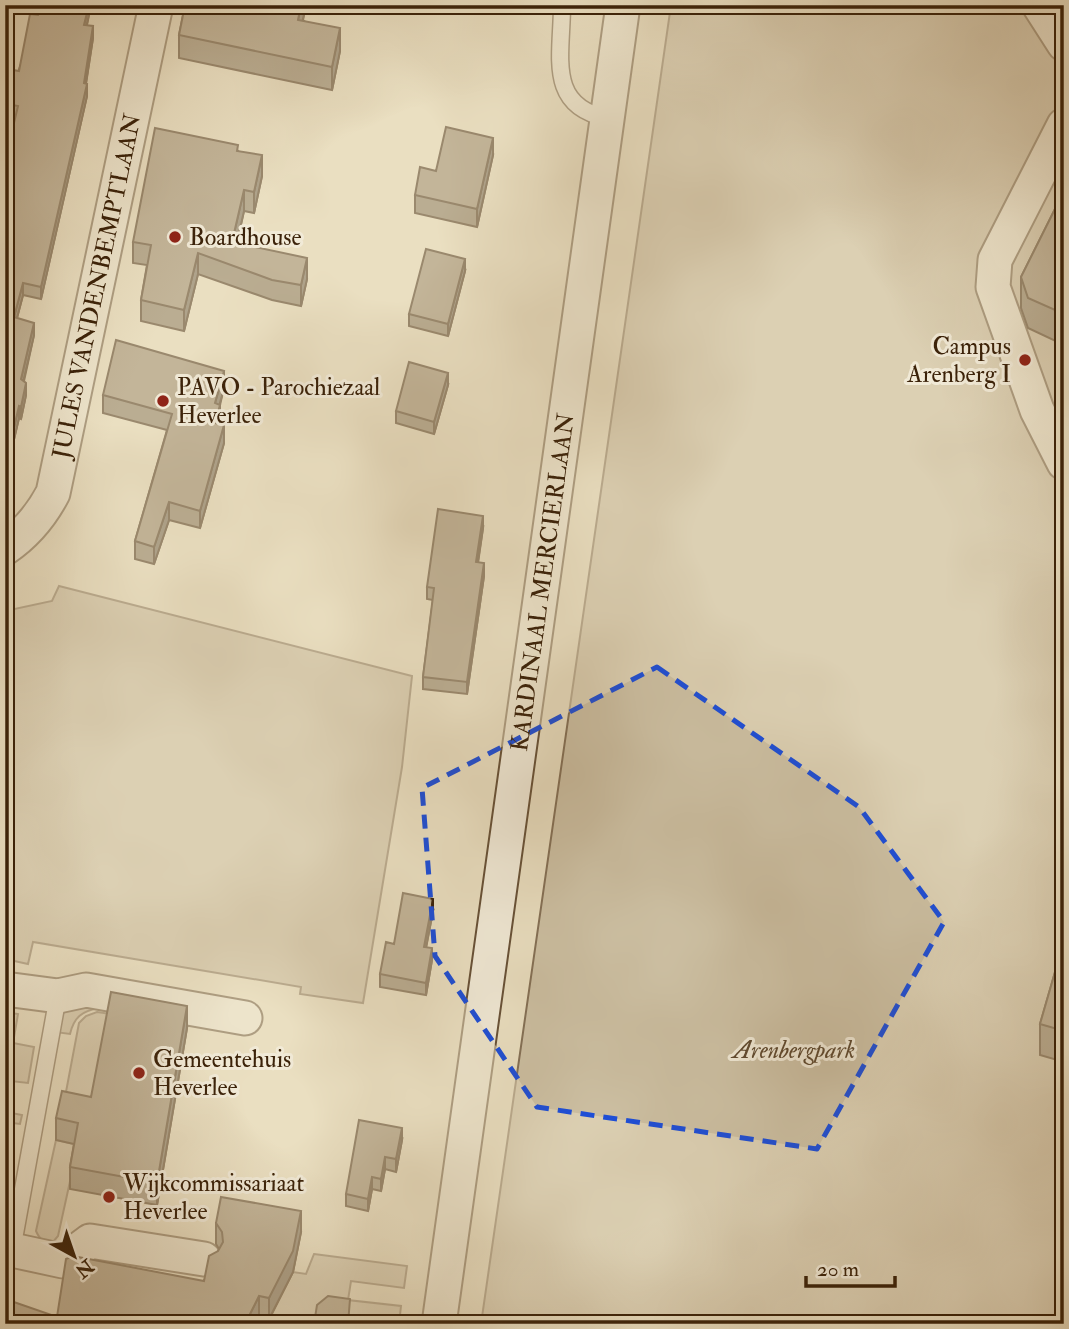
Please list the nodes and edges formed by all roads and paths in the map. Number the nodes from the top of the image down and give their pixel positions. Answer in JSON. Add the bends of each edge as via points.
{"nodes":[{"id":1,"x":156,"y":5,"type":"edge"},
{"id":2,"x":562,"y":5,"type":"edge"},
{"id":3,"x":622,"y":5,"type":"edge"},
{"id":4,"x":1039,"y":5,"type":"edge"},
{"id":5,"x":1064,"y":44,"type":"edge"},
{"id":6,"x":607,"y":118,"type":"junction"},
{"id":7,"x":1064,"y":125,"type":"edge"},
{"id":8,"x":1064,"y":463,"type":"edge"},
{"id":9,"x":5,"y":548,"type":"edge"},
{"id":10,"x":5,"y":989,"type":"edge"},
{"id":11,"x":58,"y":996,"type":"junction"},
{"id":12,"x":245,"y":1018,"type":"dead end"},
{"id":13,"x":8,"y":1250,"type":"edge"},
{"id":14,"x":204,"y":1259,"type":"dead end"},
{"id":15,"x":439,"y":1324,"type":"edge"}],
"edges":[{"from":1,"to":9,"type":"street","name":"JULES VANDENBEMPTLAAN","via":[[53,493],[41,515]]},
{"from":2,"to":6,"type":"lane","via":[[562,85],[570,102],[586,114]]},
{"from":3,"to":6,"type":"street","name":"KARDINAAL MERCIERLAAN"},
{"from":4,"to":5,"type":"street"},
{"from":6,"to":15,"type":"street","name":"KARDINAAL MERCIERLAAN"},
{"from":7,"to":8,"type":"street","via":[[995,260],[993,287],[1037,410]]},
{"from":10,"to":11,"type":"street"},
{"from":11,"to":12,"type":"street","via":[[86,990]]},
{"from":11,"to":13,"type":"lane"},
{"from":13,"to":14,"type":"street","via":[[63,1261],[90,1241]]}]}
